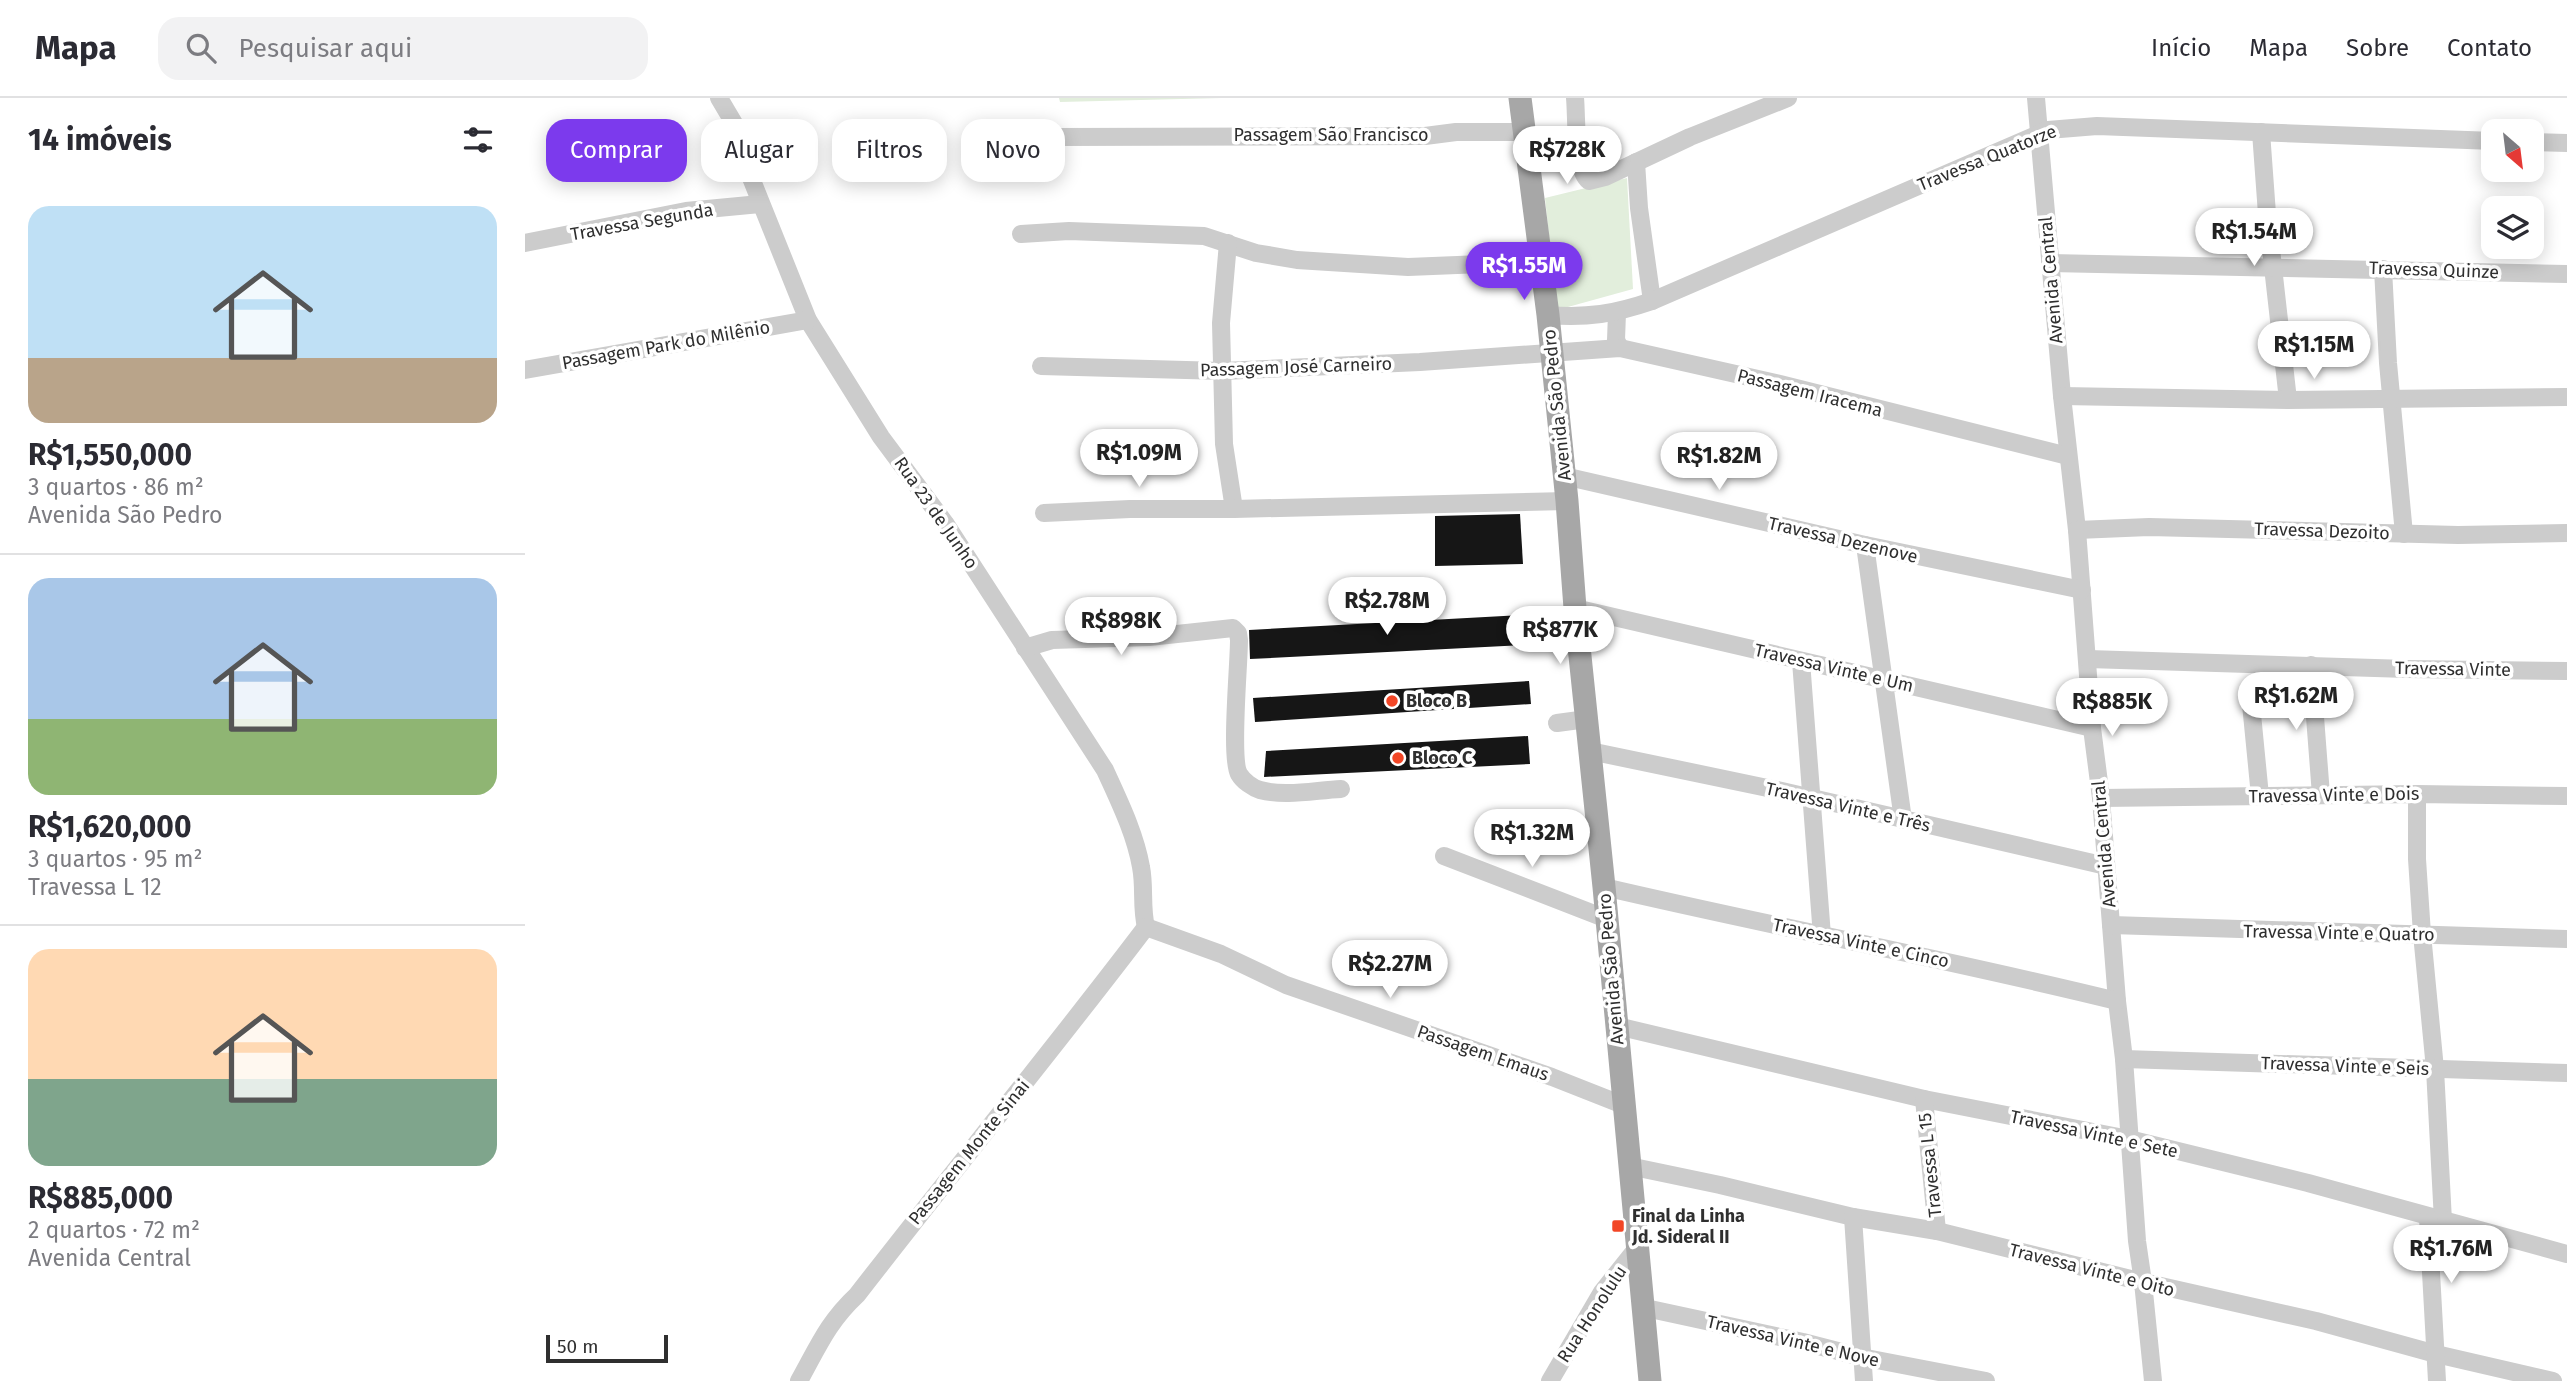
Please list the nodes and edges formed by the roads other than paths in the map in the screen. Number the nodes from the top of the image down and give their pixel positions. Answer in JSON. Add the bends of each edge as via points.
{"nodes":[{"id":1,"x":719,"y":98,"type":"edge"},
{"id":2,"x":1520,"y":98,"type":"edge"},
{"id":3,"x":1575,"y":98,"type":"edge"},
{"id":4,"x":1788,"y":98,"type":"edge"},
{"id":5,"x":2036,"y":98,"type":"edge"},
{"id":6,"x":1751,"y":106,"type":"edge"},
{"id":7,"x":1525,"y":132,"type":"junction"},
{"id":8,"x":2261,"y":132,"type":"junction"},
{"id":9,"x":2038,"y":134,"type":"junction"},
{"id":10,"x":1065,"y":137,"type":"edge"},
{"id":11,"x":2481,"y":140,"type":"edge"},
{"id":12,"x":2545,"y":142,"type":"edge"},
{"id":13,"x":2567,"y":143,"type":"edge"},
{"id":14,"x":1636,"y":162,"type":"junction"},
{"id":15,"x":760,"y":204,"type":"junction"},
{"id":16,"x":1021,"y":234,"type":"dead end"},
{"id":17,"x":525,"y":243,"type":"edge"},
{"id":18,"x":1228,"y":243,"type":"junction"},
{"id":19,"x":1539,"y":258,"type":"junction"},
{"id":20,"x":2050,"y":262,"type":"junction"},
{"id":21,"x":2273,"y":266,"type":"junction"},
{"id":22,"x":2383,"y":269,"type":"junction"},
{"id":23,"x":2567,"y":274,"type":"edge"},
{"id":24,"x":1652,"y":301,"type":"junction"},
{"id":25,"x":1617,"y":313,"type":"junction"},
{"id":26,"x":1548,"y":315,"type":"junction"},
{"id":27,"x":808,"y":320,"type":"junction"},
{"id":28,"x":1620,"y":348,"type":"junction"},
{"id":29,"x":1550,"y":352,"type":"junction"},
{"id":30,"x":1041,"y":366,"type":"dead end"},
{"id":31,"x":525,"y":370,"type":"edge"},
{"id":32,"x":1222,"y":371,"type":"junction"},
{"id":33,"x":2061,"y":396,"type":"junction"},
{"id":34,"x":2567,"y":397,"type":"edge"},
{"id":35,"x":2288,"y":400,"type":"junction"},
{"id":36,"x":2391,"y":400,"type":"junction"},
{"id":37,"x":2068,"y":456,"type":"junction"},
{"id":38,"x":1564,"y":476,"type":"junction"},
{"id":39,"x":1567,"y":501,"type":"junction"},
{"id":40,"x":1234,"y":509,"type":"junction"},
{"id":41,"x":1044,"y":513,"type":"dead end"},
{"id":42,"x":2077,"y":530,"type":"junction"},
{"id":43,"x":2567,"y":533,"type":"edge"},
{"id":44,"x":2404,"y":534,"type":"junction"},
{"id":45,"x":1865,"y":545,"type":"junction"},
{"id":46,"x":2082,"y":590,"type":"junction"},
{"id":47,"x":1575,"y":608,"type":"junction"},
{"id":48,"x":1025,"y":648,"type":"junction"},
{"id":49,"x":2088,"y":659,"type":"junction"},
{"id":50,"x":1801,"y":661,"type":"junction"},
{"id":51,"x":2311,"y":665,"type":"junction"},
{"id":52,"x":2567,"y":670,"type":"edge"},
{"id":53,"x":1884,"y":680,"type":"junction"},
{"id":54,"x":2251,"y":705,"type":"dead end"},
{"id":55,"x":1587,"y":719,"type":"junction"},
{"id":56,"x":1557,"y":723,"type":"dead end"},
{"id":57,"x":2092,"y":728,"type":"junction"},
{"id":58,"x":1590,"y":751,"type":"junction"},
{"id":59,"x":1341,"y":789,"type":"dead end"},
{"id":60,"x":2417,"y":794,"type":"junction"},
{"id":61,"x":2321,"y":795,"type":"junction"},
{"id":62,"x":2260,"y":796,"type":"junction"},
{"id":63,"x":2567,"y":796,"type":"edge"},
{"id":64,"x":2101,"y":798,"type":"junction"},
{"id":65,"x":1812,"y":800,"type":"junction"},
{"id":66,"x":1903,"y":820,"type":"junction"},
{"id":67,"x":1444,"y":856,"type":"dead end"},
{"id":68,"x":2106,"y":866,"type":"junction"},
{"id":69,"x":1604,"y":887,"type":"junction"},
{"id":70,"x":1607,"y":919,"type":"junction"},
{"id":71,"x":2111,"y":925,"type":"junction"},
{"id":72,"x":1146,"y":927,"type":"junction"},
{"id":73,"x":2422,"y":934,"type":"junction"},
{"id":74,"x":1822,"y":936,"type":"junction"},
{"id":75,"x":2567,"y":939,"type":"edge"},
{"id":76,"x":2117,"y":1001,"type":"junction"},
{"id":77,"x":1617,"y":1026,"type":"junction"},
{"id":78,"x":2124,"y":1059,"type":"junction"},
{"id":79,"x":2435,"y":1069,"type":"junction"},
{"id":80,"x":2567,"y":1073,"type":"edge"},
{"id":81,"x":1924,"y":1099,"type":"junction"},
{"id":82,"x":1623,"y":1105,"type":"junction"},
{"id":83,"x":2129,"y":1139,"type":"junction"},
{"id":84,"x":1629,"y":1166,"type":"junction"},
{"id":85,"x":1853,"y":1217,"type":"junction"},
{"id":86,"x":2435,"y":1220,"type":"junction"},
{"id":87,"x":1937,"y":1231,"type":"junction"},
{"id":88,"x":1637,"y":1248,"type":"junction"},
{"id":89,"x":2567,"y":1255,"type":"edge"},
{"id":90,"x":2143,"y":1283,"type":"junction"},
{"id":91,"x":1641,"y":1307,"type":"junction"},
{"id":92,"x":2436,"y":1354,"type":"junction"},
{"id":93,"x":1861,"y":1357,"type":"junction"},
{"id":94,"x":799,"y":1381,"type":"edge"},
{"id":95,"x":1550,"y":1381,"type":"edge"},
{"id":96,"x":1650,"y":1381,"type":"edge"},
{"id":97,"x":1864,"y":1381,"type":"edge"},
{"id":98,"x":1986,"y":1381,"type":"edge"},
{"id":99,"x":2153,"y":1381,"type":"edge"},
{"id":100,"x":2437,"y":1381,"type":"edge"},
{"id":101,"x":2553,"y":1381,"type":"edge"}],
"edges":[{"from":1,"to":15,"type":"street","name":"Rua 23 de Junho","via":[[735,125]]},
{"from":2,"to":7,"type":"main road","name":"Avenida São Pedro"},
{"from":3,"to":14,"type":"street","via":[[1584,176],[1595,180]]},
{"from":4,"to":6,"type":"street"},
{"from":5,"to":9,"type":"street","name":"Avenida Central"},
{"from":6,"to":14,"type":"street"},
{"from":7,"to":10,"type":"street","name":"Passagem São Francisco"},
{"from":7,"to":19,"type":"main road","name":"Avenida São Pedro"},
{"from":8,"to":9,"type":"street","name":"Travessa Quatorze","via":[[2097,126],[2060,127]]},
{"from":8,"to":11,"type":"street","name":"Travessa Quatorze"},
{"from":8,"to":21,"type":"street"},
{"from":9,"to":20,"type":"street","name":"Avenida Central"},
{"from":9,"to":24,"type":"street","name":"Travessa Quatorze"},
{"from":12,"to":13,"type":"street"},
{"from":14,"to":24,"type":"street"},
{"from":15,"to":17,"type":"street","name":"Travessa Segunda","via":[[686,211]]},
{"from":15,"to":27,"type":"street","name":"Rua 23 de Junho"},
{"from":16,"to":18,"type":"street","via":[[1183,235]]},
{"from":18,"to":19,"type":"street","via":[[1275,257],[1344,264],[1444,266]]},
{"from":18,"to":32,"type":"street"},
{"from":19,"to":26,"type":"main road","name":"Avenida São Pedro"},
{"from":20,"to":21,"type":"street","name":"Travessa Quinze"},
{"from":20,"to":33,"type":"street","name":"Avenida Central"},
{"from":21,"to":22,"type":"street","name":"Travessa Quinze"},
{"from":21,"to":35,"type":"street"},
{"from":22,"to":23,"type":"street","name":"Travessa Quinze"},
{"from":22,"to":36,"type":"street"},
{"from":24,"to":25,"type":"street","name":"Travessa Quatorze"},
{"from":25,"to":26,"type":"street","name":"Travessa Quatorze"},
{"from":25,"to":28,"type":"street"},
{"from":26,"to":29,"type":"main road","name":"Avenida São Pedro"},
{"from":27,"to":31,"type":"street","name":"Passagem Park do Milênio"},
{"from":27,"to":48,"type":"street","name":"Rua 23 de Junho","via":[[881,437],[945,523]]},
{"from":28,"to":29,"type":"street","name":"Passagem Iracema"},
{"from":28,"to":37,"type":"street","name":"Passagem Iracema"},
{"from":29,"to":32,"type":"street","name":"Passagem José Carneiro"},
{"from":29,"to":38,"type":"main road","name":"Avenida São Pedro"},
{"from":30,"to":32,"type":"street","name":"Passagem José Carneiro"},
{"from":32,"to":40,"type":"street","via":[[1224,444]]},
{"from":33,"to":35,"type":"street"},
{"from":33,"to":37,"type":"street","name":"Avenida Central"},
{"from":34,"to":36,"type":"street"},
{"from":35,"to":36,"type":"street"},
{"from":36,"to":44,"type":"street"},
{"from":37,"to":42,"type":"street","name":"Avenida Central"},
{"from":38,"to":39,"type":"main road","name":"Avenida São Pedro"},
{"from":38,"to":45,"type":"street","name":"Travessa Dezenove"},
{"from":39,"to":40,"type":"street"},
{"from":39,"to":47,"type":"main road","name":"Avenida São Pedro"},
{"from":40,"to":41,"type":"street"},
{"from":42,"to":44,"type":"street","name":"Travessa Dezoito","via":[[2149,527]]},
{"from":42,"to":46,"type":"street","name":"Avenida Central"},
{"from":43,"to":44,"type":"street","name":"Travessa Dezoito"},
{"from":45,"to":46,"type":"street","name":"Travessa Dezenove"},
{"from":45,"to":53,"type":"street"},
{"from":46,"to":49,"type":"street","name":"Avenida Central"},
{"from":47,"to":50,"type":"street","name":"Travessa Vinte e Um"},
{"from":47,"to":55,"type":"main road","name":"Avenida São Pedro"},
{"from":48,"to":59,"type":"street","via":[[1052,640],[1149,637],[1229,627],[1238,633],[1235,740],[1241,777],[1263,791]]},
{"from":48,"to":72,"type":"street","name":"Rua 23 de Junho","via":[[1094,751],[1125,814],[1143,878]]},
{"from":49,"to":51,"type":"street","name":"Travessa Vinte"},
{"from":49,"to":57,"type":"street","name":"Avenida Central"},
{"from":50,"to":53,"type":"street","name":"Travessa Vinte e Um"},
{"from":50,"to":65,"type":"street"},
{"from":51,"to":52,"type":"street","name":"Travessa Vinte"},
{"from":51,"to":61,"type":"street"},
{"from":53,"to":57,"type":"street","name":"Travessa Vinte e Um"},
{"from":53,"to":66,"type":"street"},
{"from":54,"to":62,"type":"street"},
{"from":55,"to":56,"type":"street"},
{"from":55,"to":58,"type":"main road","name":"Avenida São Pedro"},
{"from":57,"to":64,"type":"street","name":"Avenida Central"},
{"from":58,"to":65,"type":"street","name":"Travessa Vinte e Três"},
{"from":58,"to":69,"type":"main road","name":"Avenida São Pedro"},
{"from":60,"to":61,"type":"street","name":"Travessa Vinte e Dois"},
{"from":60,"to":63,"type":"street","name":"Travessa Vinte e Dois"},
{"from":60,"to":73,"type":"street"},
{"from":61,"to":62,"type":"street","name":"Travessa Vinte e Dois"},
{"from":62,"to":64,"type":"street","name":"Travessa Vinte e Dois"},
{"from":64,"to":68,"type":"street","name":"Avenida Central"},
{"from":65,"to":66,"type":"street","name":"Travessa Vinte e Três"},
{"from":65,"to":74,"type":"street"},
{"from":66,"to":68,"type":"street","name":"Travessa Vinte e Três"},
{"from":67,"to":70,"type":"street"},
{"from":68,"to":71,"type":"street","name":"Avenida Central"},
{"from":69,"to":70,"type":"main road","name":"Avenida São Pedro"},
{"from":69,"to":74,"type":"street","name":"Travessa Vinte e Cinco"},
{"from":70,"to":77,"type":"main road","name":"Avenida São Pedro"},
{"from":71,"to":73,"type":"street","name":"Travessa Vinte e Quatro"},
{"from":71,"to":76,"type":"street","name":"Avenida Central"},
{"from":72,"to":82,"type":"street","name":"Passagem Emaus","via":[[1221,954],[1286,985]]},
{"from":72,"to":94,"type":"street","name":"Passagem Monte Sinai","via":[[839,1311]]},
{"from":73,"to":75,"type":"street","name":"Travessa Vinte e Quatro"},
{"from":73,"to":79,"type":"street"},
{"from":74,"to":76,"type":"street","name":"Travessa Vinte e Cinco"},
{"from":76,"to":78,"type":"street","name":"Avenida Central"},
{"from":77,"to":81,"type":"street","name":"Travessa Vinte e Sete"},
{"from":77,"to":82,"type":"main road","name":"Avenida São Pedro"},
{"from":78,"to":79,"type":"street","name":"Travessa Vinte e Seis"},
{"from":78,"to":83,"type":"street","name":"Avenida Central"},
{"from":79,"to":80,"type":"street","name":"Travessa Vinte e Seis"},
{"from":79,"to":86,"type":"street"},
{"from":81,"to":83,"type":"street","name":"Travessa Vinte e Sete"},
{"from":81,"to":87,"type":"street","name":"Travessa L 15"},
{"from":82,"to":84,"type":"main road","name":"Avenida São Pedro"},
{"from":83,"to":86,"type":"street","name":"Travessa Vinte e Sete"},
{"from":83,"to":90,"type":"street","name":"Avenida Central"},
{"from":84,"to":85,"type":"street","name":"Travessa Vinte e Oito"},
{"from":84,"to":88,"type":"main road","name":"Avenida São Pedro"},
{"from":85,"to":87,"type":"street","name":"Travessa Vinte e Oito"},
{"from":85,"to":93,"type":"street"},
{"from":86,"to":89,"type":"street","name":"Travessa Vinte e Sete"},
{"from":86,"to":92,"type":"street"},
{"from":87,"to":90,"type":"street","name":"Travessa Vinte e Oito"},
{"from":88,"to":91,"type":"main road","name":"Avenida São Pedro"},
{"from":88,"to":95,"type":"street","name":"Rua Honolulu","via":[[1602,1292]]},
{"from":90,"to":92,"type":"street","name":"Travessa Vinte e Oito","via":[[2316,1321]]},
{"from":90,"to":99,"type":"street","name":"Avenida Central"},
{"from":91,"to":93,"type":"street","name":"Travessa Vinte e Nove"},
{"from":91,"to":96,"type":"main road","name":"Avenida São Pedro"},
{"from":92,"to":100,"type":"street"},
{"from":92,"to":101,"type":"street","name":"Travessa Vinte e Oito"},
{"from":93,"to":97,"type":"street"},
{"from":93,"to":98,"type":"street","name":"Travessa Vinte e Nove"}]}
